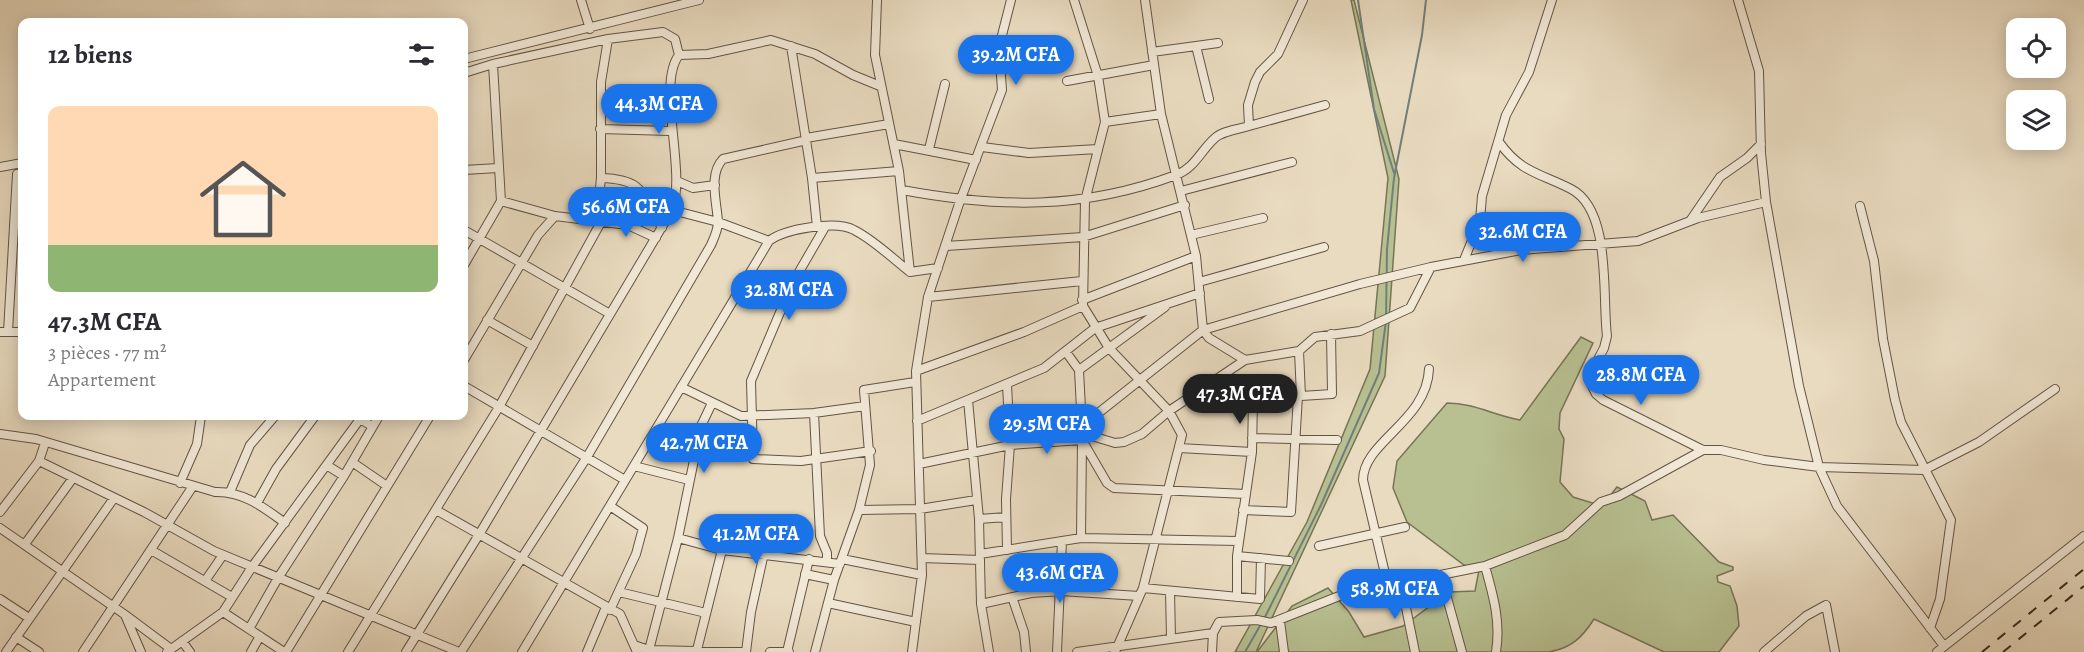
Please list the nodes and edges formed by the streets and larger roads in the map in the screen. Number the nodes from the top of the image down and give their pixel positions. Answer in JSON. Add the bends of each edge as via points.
{"nodes":[{"id":1,"x":581,"y":0,"type":"edge"},
{"id":2,"x":699,"y":0,"type":"edge"},
{"id":3,"x":877,"y":0,"type":"edge"},
{"id":4,"x":1011,"y":0,"type":"edge"},
{"id":5,"x":1074,"y":0,"type":"edge"},
{"id":6,"x":1145,"y":0,"type":"edge"},
{"id":7,"x":1303,"y":0,"type":"edge"},
{"id":8,"x":1552,"y":0,"type":"edge"},
{"id":9,"x":1738,"y":0,"type":"edge"},
{"id":10,"x":590,"y":29,"type":"junction"},
{"id":11,"x":608,"y":39,"type":"junction"},
{"id":12,"x":1218,"y":43,"type":"dead end"},
{"id":13,"x":791,"y":46,"type":"junction"},
{"id":14,"x":1196,"y":46,"type":"junction"},
{"id":15,"x":1152,"y":52,"type":"junction"},
{"id":16,"x":679,"y":55,"type":"junction"},
{"id":17,"x":468,"y":59,"type":"edge"},
{"id":18,"x":494,"y":63,"type":"junction"},
{"id":19,"x":1154,"y":65,"type":"junction"},
{"id":20,"x":468,"y":72,"type":"edge"},
{"id":21,"x":1098,"y":76,"type":"junction"},
{"id":22,"x":1067,"y":81,"type":"dead end"},
{"id":23,"x":945,"y":84,"type":"dead end"},
{"id":24,"x":880,"y":86,"type":"junction"},
{"id":25,"x":1209,"y":99,"type":"dead end"},
{"id":26,"x":1325,"y":105,"type":"dead end"},
{"id":27,"x":1161,"y":114,"type":"junction"},
{"id":28,"x":1105,"y":122,"type":"junction"},
{"id":29,"x":889,"y":124,"type":"junction"},
{"id":30,"x":1249,"y":126,"type":"junction"},
{"id":31,"x":600,"y":129,"type":"junction"},
{"id":32,"x":671,"y":131,"type":"junction"},
{"id":33,"x":807,"y":139,"type":"junction"},
{"id":34,"x":1499,"y":142,"type":"junction"},
{"id":35,"x":894,"y":144,"type":"junction"},
{"id":36,"x":1761,"y":144,"type":"junction"},
{"id":37,"x":982,"y":147,"type":"junction"},
{"id":38,"x":929,"y":149,"type":"junction"},
{"id":39,"x":1098,"y":149,"type":"junction"},
{"id":40,"x":976,"y":160,"type":"junction"},
{"id":41,"x":1292,"y":162,"type":"dead end"},
{"id":42,"x":18,"y":164,"type":"edge"},
{"id":43,"x":0,"y":167,"type":"edge"},
{"id":44,"x":498,"y":168,"type":"junction"},
{"id":45,"x":468,"y":170,"type":"edge"},
{"id":46,"x":899,"y":171,"type":"junction"},
{"id":47,"x":17,"y":174,"type":"dead end"},
{"id":48,"x":1177,"y":175,"type":"junction"},
{"id":49,"x":601,"y":178,"type":"junction"},
{"id":50,"x":812,"y":178,"type":"junction"},
{"id":51,"x":676,"y":181,"type":"junction"},
{"id":52,"x":715,"y":185,"type":"junction"},
{"id":53,"x":902,"y":190,"type":"junction"},
{"id":54,"x":1181,"y":191,"type":"junction"},
{"id":55,"x":501,"y":201,"type":"junction"},
{"id":56,"x":960,"y":201,"type":"junction"},
{"id":57,"x":1084,"y":201,"type":"junction"},
{"id":58,"x":1766,"y":202,"type":"junction"},
{"id":59,"x":1185,"y":205,"type":"junction"},
{"id":60,"x":1860,"y":206,"type":"dead end"},
{"id":61,"x":672,"y":210,"type":"junction"},
{"id":62,"x":555,"y":216,"type":"junction"},
{"id":63,"x":1263,"y":218,"type":"dead end"},
{"id":64,"x":602,"y":220,"type":"junction"},
{"id":65,"x":1690,"y":221,"type":"junction"},
{"id":66,"x":718,"y":222,"type":"junction"},
{"id":67,"x":821,"y":227,"type":"junction"},
{"id":68,"x":662,"y":228,"type":"junction"},
{"id":69,"x":468,"y":233,"type":"edge"},
{"id":70,"x":1191,"y":235,"type":"junction"},
{"id":71,"x":1083,"y":237,"type":"junction"},
{"id":72,"x":656,"y":238,"type":"junction"},
{"id":73,"x":478,"y":240,"type":"junction"},
{"id":74,"x":769,"y":241,"type":"junction"},
{"id":75,"x":1600,"y":244,"type":"junction"},
{"id":76,"x":945,"y":246,"type":"junction"},
{"id":77,"x":1324,"y":247,"type":"dead end"},
{"id":78,"x":1196,"y":256,"type":"junction"},
{"id":79,"x":468,"y":258,"type":"edge"},
{"id":80,"x":1464,"y":260,"type":"junction"},
{"id":81,"x":521,"y":264,"type":"junction"},
{"id":82,"x":1431,"y":267,"type":"junction"},
{"id":83,"x":938,"y":268,"type":"junction"},
{"id":84,"x":910,"y":272,"type":"junction"},
{"id":85,"x":1082,"y":281,"type":"junction"},
{"id":86,"x":1199,"y":282,"type":"junction"},
{"id":87,"x":564,"y":288,"type":"junction"},
{"id":88,"x":1200,"y":293,"type":"junction"},
{"id":89,"x":928,"y":297,"type":"junction"},
{"id":90,"x":1171,"y":302,"type":"junction"},
{"id":91,"x":1082,"y":303,"type":"junction"},
{"id":92,"x":610,"y":314,"type":"junction"},
{"id":93,"x":487,"y":320,"type":"junction"},
{"id":94,"x":1095,"y":328,"type":"junction"},
{"id":95,"x":1203,"y":330,"type":"junction"},
{"id":96,"x":4,"y":332,"type":"edge"},
{"id":97,"x":1331,"y":334,"type":"junction"},
{"id":98,"x":532,"y":346,"type":"junction"},
{"id":99,"x":1109,"y":348,"type":"junction"},
{"id":100,"x":468,"y":351,"type":"edge"},
{"id":101,"x":1066,"y":351,"type":"junction"},
{"id":102,"x":1299,"y":351,"type":"junction"},
{"id":103,"x":1245,"y":360,"type":"junction"},
{"id":104,"x":1429,"y":369,"type":"dead end"},
{"id":105,"x":1079,"y":370,"type":"junction"},
{"id":106,"x":916,"y":371,"type":"junction"},
{"id":107,"x":1140,"y":380,"type":"junction"},
{"id":108,"x":915,"y":382,"type":"junction"},
{"id":109,"x":1006,"y":384,"type":"junction"},
{"id":110,"x":681,"y":387,"type":"junction"},
{"id":111,"x":468,"y":389,"type":"edge"},
{"id":112,"x":2055,"y":389,"type":"dead end"},
{"id":113,"x":1299,"y":396,"type":"junction"},
{"id":114,"x":968,"y":400,"type":"junction"},
{"id":115,"x":712,"y":403,"type":"junction"},
{"id":116,"x":865,"y":406,"type":"junction"},
{"id":117,"x":499,"y":408,"type":"junction"},
{"id":118,"x":1169,"y":411,"type":"junction"},
{"id":119,"x":814,"y":413,"type":"junction"},
{"id":120,"x":753,"y":416,"type":"junction"},
{"id":121,"x":200,"y":420,"type":"edge"},
{"id":122,"x":272,"y":420,"type":"edge"},
{"id":123,"x":312,"y":420,"type":"edge"},
{"id":124,"x":356,"y":420,"type":"edge"},
{"id":125,"x":363,"y":420,"type":"edge"},
{"id":126,"x":376,"y":420,"type":"edge"},
{"id":127,"x":428,"y":420,"type":"edge"},
{"id":128,"x":917,"y":421,"type":"junction"},
{"id":129,"x":372,"y":426,"type":"junction"},
{"id":130,"x":540,"y":431,"type":"junction"},
{"id":131,"x":1082,"y":433,"type":"junction"},
{"id":132,"x":0,"y":434,"type":"edge"},
{"id":133,"x":1252,"y":438,"type":"junction"},
{"id":134,"x":1295,"y":440,"type":"junction"},
{"id":135,"x":1337,"y":440,"type":"dead end"},
{"id":136,"x":45,"y":443,"type":"junction"},
{"id":137,"x":1010,"y":445,"type":"junction"},
{"id":138,"x":1179,"y":448,"type":"junction"},
{"id":139,"x":1703,"y":450,"type":"junction"},
{"id":140,"x":871,"y":451,"type":"junction"},
{"id":141,"x":1252,"y":452,"type":"junction"},
{"id":142,"x":974,"y":453,"type":"junction"},
{"id":143,"x":587,"y":457,"type":"junction"},
{"id":144,"x":817,"y":459,"type":"junction"},
{"id":145,"x":39,"y":461,"type":"junction"},
{"id":146,"x":352,"y":462,"type":"junction"},
{"id":147,"x":919,"y":464,"type":"junction"},
{"id":148,"x":634,"y":465,"type":"junction"},
{"id":149,"x":328,"y":466,"type":"junction"},
{"id":150,"x":1819,"y":467,"type":"junction"},
{"id":151,"x":1924,"y":470,"type":"junction"},
{"id":152,"x":344,"y":476,"type":"junction"},
{"id":153,"x":73,"y":478,"type":"junction"},
{"id":154,"x":626,"y":480,"type":"junction"},
{"id":155,"x":689,"y":480,"type":"junction"},
{"id":156,"x":180,"y":483,"type":"junction"},
{"id":157,"x":193,"y":486,"type":"junction"},
{"id":158,"x":387,"y":486,"type":"junction"},
{"id":159,"x":1167,"y":490,"type":"junction"},
{"id":160,"x":230,"y":492,"type":"junction"},
{"id":161,"x":1246,"y":494,"type":"junction"},
{"id":162,"x":114,"y":498,"type":"junction"},
{"id":163,"x":976,"y":500,"type":"junction"},
{"id":164,"x":257,"y":503,"type":"junction"},
{"id":165,"x":610,"y":506,"type":"junction"},
{"id":166,"x":920,"y":509,"type":"junction"},
{"id":167,"x":436,"y":510,"type":"junction"},
{"id":168,"x":859,"y":510,"type":"junction"},
{"id":169,"x":1243,"y":510,"type":"junction"},
{"id":170,"x":0,"y":512,"type":"edge"},
{"id":171,"x":1006,"y":517,"type":"junction"},
{"id":172,"x":979,"y":519,"type":"junction"},
{"id":173,"x":285,"y":523,"type":"junction"},
{"id":174,"x":167,"y":526,"type":"junction"},
{"id":175,"x":1405,"y":527,"type":"dead end"},
{"id":176,"x":0,"y":528,"type":"edge"},
{"id":177,"x":480,"y":533,"type":"junction"},
{"id":178,"x":1375,"y":533,"type":"junction"},
{"id":179,"x":2084,"y":536,"type":"edge"},
{"id":180,"x":678,"y":538,"type":"junction"},
{"id":181,"x":1081,"y":538,"type":"junction"},
{"id":182,"x":1155,"y":540,"type":"junction"},
{"id":183,"x":1062,"y":541,"type":"junction"},
{"id":184,"x":1239,"y":541,"type":"junction"},
{"id":185,"x":25,"y":544,"type":"junction"},
{"id":186,"x":1319,"y":546,"type":"dead end"},
{"id":187,"x":722,"y":549,"type":"junction"},
{"id":188,"x":152,"y":550,"type":"junction"},
{"id":189,"x":1007,"y":550,"type":"junction"},
{"id":190,"x":764,"y":553,"type":"junction"},
{"id":191,"x":223,"y":555,"type":"junction"},
{"id":192,"x":1237,"y":556,"type":"junction"},
{"id":193,"x":980,"y":557,"type":"junction"},
{"id":194,"x":922,"y":558,"type":"junction"},
{"id":195,"x":1261,"y":558,"type":"junction"},
{"id":196,"x":521,"y":559,"type":"junction"},
{"id":197,"x":809,"y":559,"type":"junction"},
{"id":198,"x":827,"y":561,"type":"junction"},
{"id":199,"x":1290,"y":561,"type":"dead end"},
{"id":200,"x":841,"y":562,"type":"junction"},
{"id":201,"x":1485,"y":566,"type":"junction"},
{"id":202,"x":252,"y":567,"type":"junction"},
{"id":203,"x":64,"y":571,"type":"junction"},
{"id":204,"x":805,"y":574,"type":"junction"},
{"id":205,"x":922,"y":575,"type":"junction"},
{"id":206,"x":1441,"y":576,"type":"junction"},
{"id":207,"x":278,"y":578,"type":"junction"},
{"id":208,"x":834,"y":580,"type":"junction"},
{"id":209,"x":205,"y":581,"type":"junction"},
{"id":210,"x":1387,"y":582,"type":"junction"},
{"id":211,"x":564,"y":583,"type":"junction"},
{"id":212,"x":1401,"y":583,"type":"junction"},
{"id":213,"x":1061,"y":591,"type":"junction"},
{"id":214,"x":1170,"y":591,"type":"junction"},
{"id":215,"x":619,"y":592,"type":"junction"},
{"id":216,"x":1141,"y":592,"type":"junction"},
{"id":217,"x":322,"y":596,"type":"junction"},
{"id":218,"x":232,"y":597,"type":"junction"},
{"id":219,"x":1012,"y":597,"type":"junction"},
{"id":220,"x":1238,"y":597,"type":"junction"},
{"id":221,"x":0,"y":599,"type":"edge"},
{"id":222,"x":828,"y":603,"type":"junction"},
{"id":223,"x":662,"y":604,"type":"junction"},
{"id":224,"x":981,"y":604,"type":"junction"},
{"id":225,"x":114,"y":606,"type":"junction"},
{"id":226,"x":608,"y":609,"type":"junction"},
{"id":227,"x":223,"y":612,"type":"junction"},
{"id":228,"x":706,"y":613,"type":"junction"},
{"id":229,"x":124,"y":614,"type":"junction"},
{"id":230,"x":372,"y":616,"type":"junction"},
{"id":231,"x":29,"y":618,"type":"junction"},
{"id":232,"x":1280,"y":621,"type":"junction"},
{"id":233,"x":916,"y":622,"type":"junction"},
{"id":234,"x":1930,"y":628,"type":"junction"},
{"id":235,"x":249,"y":629,"type":"junction"},
{"id":236,"x":1213,"y":633,"type":"junction"},
{"id":237,"x":417,"y":635,"type":"junction"},
{"id":238,"x":260,"y":636,"type":"junction"},
{"id":239,"x":16,"y":637,"type":"junction"},
{"id":240,"x":1171,"y":638,"type":"junction"},
{"id":241,"x":182,"y":641,"type":"junction"},
{"id":242,"x":1944,"y":646,"type":"junction"},
{"id":243,"x":635,"y":649,"type":"edge"},
{"id":244,"x":1116,"y":649,"type":"edge"},
{"id":245,"x":649,"y":650,"type":"junction"},
{"id":246,"x":698,"y":650,"type":"junction"},
{"id":247,"x":169,"y":651,"type":"edge"},
{"id":248,"x":6,"y":652,"type":"edge"},
{"id":249,"x":39,"y":652,"type":"edge"},
{"id":250,"x":83,"y":652,"type":"edge"},
{"id":251,"x":141,"y":652,"type":"edge"},
{"id":252,"x":190,"y":652,"type":"edge"},
{"id":253,"x":251,"y":652,"type":"edge"},
{"id":254,"x":285,"y":652,"type":"edge"},
{"id":255,"x":348,"y":652,"type":"edge"},
{"id":256,"x":406,"y":652,"type":"edge"},
{"id":257,"x":460,"y":652,"type":"edge"},
{"id":258,"x":522,"y":652,"type":"edge"},
{"id":259,"x":586,"y":652,"type":"edge"},
{"id":260,"x":744,"y":652,"type":"edge"},
{"id":261,"x":770,"y":652,"type":"edge"},
{"id":262,"x":788,"y":652,"type":"edge"},
{"id":263,"x":815,"y":652,"type":"edge"},
{"id":264,"x":912,"y":652,"type":"edge"},
{"id":265,"x":989,"y":652,"type":"edge"},
{"id":266,"x":1026,"y":652,"type":"edge"},
{"id":267,"x":1057,"y":652,"type":"edge"},
{"id":268,"x":1077,"y":652,"type":"edge"},
{"id":269,"x":1212,"y":652,"type":"edge"},
{"id":270,"x":1284,"y":652,"type":"edge"},
{"id":271,"x":1415,"y":652,"type":"edge"},
{"id":272,"x":1462,"y":652,"type":"edge"},
{"id":273,"x":1496,"y":652,"type":"edge"},
{"id":274,"x":1764,"y":652,"type":"edge"},
{"id":275,"x":1835,"y":652,"type":"edge"},
{"id":276,"x":1937,"y":652,"type":"edge"}],
"edges":[{"from":1,"to":10,"type":"street"},
{"from":2,"to":10,"type":"street"},
{"from":3,"to":24,"type":"street","via":[[875,55]]},
{"from":4,"to":37,"type":"street","via":[[999,47],[1003,86]]},
{"from":5,"to":21,"type":"street"},
{"from":6,"to":15,"type":"street"},
{"from":7,"to":30,"type":"street","via":[[1278,54],[1255,82],[1248,105]]},
{"from":8,"to":34,"type":"street","via":[[1530,72],[1506,116]]},
{"from":9,"to":36,"type":"street","via":[[1759,71]]},
{"from":10,"to":17,"type":"street"},
{"from":11,"to":16,"type":"street","via":[[664,32],[675,39]]},
{"from":11,"to":18,"type":"street"},
{"from":11,"to":31,"type":"street","via":[[601,81]]},
{"from":12,"to":14,"type":"street"},
{"from":13,"to":16,"type":"street","via":[[764,40],[708,54]]},
{"from":13,"to":24,"type":"street"},
{"from":13,"to":33,"type":"street"},
{"from":14,"to":15,"type":"street"},
{"from":14,"to":25,"type":"street"},
{"from":15,"to":19,"type":"street"},
{"from":16,"to":32,"type":"street","via":[[672,66]]},
{"from":18,"to":20,"type":"street"},
{"from":18,"to":44,"type":"street"},
{"from":19,"to":21,"type":"street"},
{"from":19,"to":27,"type":"street"},
{"from":21,"to":22,"type":"street"},
{"from":21,"to":28,"type":"street"},
{"from":23,"to":38,"type":"street"},
{"from":24,"to":29,"type":"street"},
{"from":26,"to":30,"type":"street"},
{"from":27,"to":28,"type":"street"},
{"from":27,"to":48,"type":"street"},
{"from":28,"to":39,"type":"street"},
{"from":29,"to":33,"type":"street"},
{"from":29,"to":35,"type":"street"},
{"from":30,"to":48,"type":"street","via":[[1216,136],[1191,166]]},
{"from":31,"to":32,"type":"street"},
{"from":31,"to":49,"type":"street"},
{"from":32,"to":51,"type":"street"},
{"from":33,"to":50,"type":"street"},
{"from":33,"to":52,"type":"street","via":[[723,159],[717,168]]},
{"from":34,"to":75,"type":"street","via":[[1523,169],[1582,197],[1595,220]]},
{"from":34,"to":80,"type":"street","via":[[1484,190],[1480,221]]},
{"from":35,"to":38,"type":"street"},
{"from":35,"to":46,"type":"street"},
{"from":36,"to":58,"type":"street"},
{"from":36,"to":65,"type":"street","via":[[1719,177]]},
{"from":37,"to":39,"type":"street","via":[[1029,153]]},
{"from":37,"to":40,"type":"street"},
{"from":38,"to":40,"type":"street"},
{"from":39,"to":57,"type":"street"},
{"from":40,"to":56,"type":"street"},
{"from":41,"to":54,"type":"street"},
{"from":42,"to":43,"type":"street"},
{"from":44,"to":45,"type":"street"},
{"from":44,"to":55,"type":"street"},
{"from":46,"to":50,"type":"street"},
{"from":46,"to":53,"type":"street"},
{"from":47,"to":96,"type":"street"},
{"from":48,"to":54,"type":"street"},
{"from":48,"to":57,"type":"street"},
{"from":49,"to":64,"type":"street","via":[[598,208]]},
{"from":49,"to":68,"type":"street","via":[[633,183]]},
{"from":50,"to":67,"type":"street"},
{"from":51,"to":52,"type":"street","via":[[693,188]]},
{"from":51,"to":61,"type":"street"},
{"from":52,"to":66,"type":"street"},
{"from":53,"to":56,"type":"street"},
{"from":53,"to":84,"type":"street"},
{"from":54,"to":59,"type":"street"},
{"from":55,"to":62,"type":"street"},
{"from":55,"to":73,"type":"street"},
{"from":56,"to":57,"type":"street"},
{"from":56,"to":76,"type":"street"},
{"from":57,"to":71,"type":"street"},
{"from":58,"to":65,"type":"street"},
{"from":58,"to":150,"type":"street","via":[[1799,386]]},
{"from":59,"to":70,"type":"street"},
{"from":59,"to":71,"type":"street"},
{"from":60,"to":151,"type":"street","via":[[1874,261],[1895,400]]},
{"from":61,"to":66,"type":"street"},
{"from":61,"to":68,"type":"street"},
{"from":62,"to":64,"type":"street"},
{"from":62,"to":81,"type":"street"},
{"from":63,"to":70,"type":"street"},
{"from":64,"to":72,"type":"street","via":[[634,227]]},
{"from":64,"to":87,"type":"street"},
{"from":65,"to":75,"type":"street","via":[[1643,240]]},
{"from":66,"to":74,"type":"street"},
{"from":66,"to":143,"type":"street","via":[[711,245]]},
{"from":67,"to":74,"type":"street","via":[[780,233]]},
{"from":67,"to":84,"type":"street","via":[[854,229]]},
{"from":67,"to":120,"type":"street","via":[[759,359],[751,384]]},
{"from":68,"to":72,"type":"street"},
{"from":69,"to":73,"type":"street"},
{"from":70,"to":78,"type":"street"},
{"from":71,"to":76,"type":"street"},
{"from":71,"to":85,"type":"street"},
{"from":72,"to":92,"type":"street"},
{"from":73,"to":79,"type":"street"},
{"from":73,"to":81,"type":"street"},
{"from":74,"to":110,"type":"street"},
{"from":75,"to":80,"type":"street","via":[[1521,250]]},
{"from":75,"to":139,"type":"street","via":[[1606,340],[1589,383],[1603,400]]},
{"from":76,"to":83,"type":"street"},
{"from":77,"to":86,"type":"street"},
{"from":78,"to":86,"type":"street"},
{"from":78,"to":91,"type":"street"},
{"from":80,"to":82,"type":"street"},
{"from":81,"to":87,"type":"street"},
{"from":81,"to":93,"type":"street"},
{"from":82,"to":95,"type":"street"},
{"from":82,"to":97,"type":"street","via":[[1410,309],[1364,330]]},
{"from":83,"to":84,"type":"street"},
{"from":83,"to":89,"type":"street"},
{"from":85,"to":89,"type":"street"},
{"from":85,"to":91,"type":"street"},
{"from":86,"to":88,"type":"street"},
{"from":87,"to":92,"type":"street"},
{"from":87,"to":98,"type":"street"},
{"from":88,"to":90,"type":"street"},
{"from":88,"to":95,"type":"street"},
{"from":89,"to":106,"type":"street"},
{"from":90,"to":94,"type":"street"},
{"from":90,"to":99,"type":"street"},
{"from":91,"to":94,"type":"street"},
{"from":91,"to":106,"type":"street","via":[[1024,332]]},
{"from":92,"to":130,"type":"street"},
{"from":93,"to":98,"type":"street"},
{"from":93,"to":100,"type":"street"},
{"from":94,"to":99,"type":"street"},
{"from":94,"to":101,"type":"street"},
{"from":95,"to":103,"type":"street","via":[[1214,342]]},
{"from":95,"to":107,"type":"street"},
{"from":97,"to":102,"type":"street","via":[[1315,337]]},
{"from":97,"to":113,"type":"street","via":[[1332,394]]},
{"from":98,"to":117,"type":"street"},
{"from":99,"to":105,"type":"street"},
{"from":99,"to":107,"type":"street"},
{"from":101,"to":105,"type":"street"},
{"from":101,"to":109,"type":"street","via":[[1044,368]]},
{"from":102,"to":103,"type":"street"},
{"from":102,"to":113,"type":"street"},
{"from":103,"to":118,"type":"street"},
{"from":104,"to":178,"type":"street","via":[[1422,399],[1363,469]]},
{"from":105,"to":131,"type":"street"},
{"from":106,"to":108,"type":"street"},
{"from":107,"to":118,"type":"street"},
{"from":107,"to":131,"type":"street"},
{"from":108,"to":116,"type":"street","via":[[866,389]]},
{"from":108,"to":128,"type":"street"},
{"from":109,"to":114,"type":"street"},
{"from":109,"to":137,"type":"street"},
{"from":110,"to":115,"type":"street"},
{"from":110,"to":148,"type":"street"},
{"from":111,"to":117,"type":"street"},
{"from":112,"to":151,"type":"street","via":[[1979,442]]},
{"from":113,"to":133,"type":"street","via":[[1253,399]]},
{"from":113,"to":134,"type":"street"},
{"from":114,"to":128,"type":"street"},
{"from":114,"to":142,"type":"street"},
{"from":115,"to":120,"type":"street","via":[[741,416]]},
{"from":115,"to":155,"type":"street","via":[[701,426]]},
{"from":116,"to":119,"type":"street"},
{"from":116,"to":140,"type":"street"},
{"from":117,"to":130,"type":"street"},
{"from":117,"to":167,"type":"street"},
{"from":118,"to":131,"type":"street","via":[[1124,442]]},
{"from":118,"to":138,"type":"street","via":[[1182,435]]},
{"from":119,"to":120,"type":"street"},
{"from":119,"to":144,"type":"street"},
{"from":120,"to":144,"type":"street","via":[[754,460]]},
{"from":121,"to":156,"type":"street","via":[[197,444]]},
{"from":122,"to":160,"type":"street","via":[[250,445]]},
{"from":123,"to":164,"type":"street"},
{"from":124,"to":149,"type":"street"},
{"from":125,"to":129,"type":"street"},
{"from":126,"to":129,"type":"street"},
{"from":127,"to":158,"type":"street"},
{"from":128,"to":147,"type":"street"},
{"from":129,"to":146,"type":"street"},
{"from":130,"to":143,"type":"street"},
{"from":130,"to":177,"type":"street"},
{"from":131,"to":137,"type":"street"},
{"from":131,"to":159,"type":"street","via":[[1110,486]]},
{"from":131,"to":181,"type":"street"},
{"from":132,"to":136,"type":"street"},
{"from":133,"to":134,"type":"street"},
{"from":133,"to":141,"type":"street"},
{"from":134,"to":135,"type":"street"},
{"from":134,"to":169,"type":"street","via":[[1291,512]]},
{"from":136,"to":145,"type":"street"},
{"from":136,"to":156,"type":"street"},
{"from":137,"to":142,"type":"street"},
{"from":137,"to":171,"type":"street"},
{"from":138,"to":141,"type":"street"},
{"from":138,"to":159,"type":"street"},
{"from":139,"to":150,"type":"street"},
{"from":139,"to":201,"type":"street","via":[[1601,502],[1565,535]]},
{"from":140,"to":144,"type":"street"},
{"from":140,"to":168,"type":"street"},
{"from":141,"to":161,"type":"street"},
{"from":142,"to":147,"type":"street"},
{"from":142,"to":163,"type":"street"},
{"from":143,"to":154,"type":"street"},
{"from":143,"to":196,"type":"street"},
{"from":144,"to":198,"type":"street","via":[[820,536]]},
{"from":145,"to":153,"type":"street"},
{"from":145,"to":170,"type":"street"},
{"from":146,"to":152,"type":"street"},
{"from":146,"to":158,"type":"street"},
{"from":147,"to":166,"type":"street"},
{"from":148,"to":154,"type":"street"},
{"from":148,"to":155,"type":"street"},
{"from":149,"to":152,"type":"street"},
{"from":149,"to":173,"type":"street"},
{"from":150,"to":151,"type":"street"},
{"from":150,"to":234,"type":"street","via":[[1837,506]]},
{"from":151,"to":234,"type":"street","via":[[1947,508],[1951,528],[1940,599]]},
{"from":152,"to":207,"type":"street"},
{"from":153,"to":162,"type":"street"},
{"from":153,"to":185,"type":"street"},
{"from":154,"to":165,"type":"street"},
{"from":155,"to":180,"type":"street"},
{"from":156,"to":157,"type":"street"},
{"from":157,"to":160,"type":"street"},
{"from":157,"to":174,"type":"street"},
{"from":158,"to":217,"type":"street"},
{"from":159,"to":161,"type":"street"},
{"from":159,"to":182,"type":"street"},
{"from":160,"to":164,"type":"street"},
{"from":161,"to":169,"type":"street"},
{"from":162,"to":174,"type":"street"},
{"from":162,"to":203,"type":"street"},
{"from":163,"to":166,"type":"street"},
{"from":163,"to":172,"type":"street"},
{"from":164,"to":173,"type":"street"},
{"from":165,"to":211,"type":"street"},
{"from":165,"to":215,"type":"street","via":[[643,528]]},
{"from":166,"to":168,"type":"street"},
{"from":166,"to":194,"type":"street"},
{"from":167,"to":177,"type":"street"},
{"from":167,"to":230,"type":"street"},
{"from":168,"to":200,"type":"street"},
{"from":169,"to":184,"type":"street"},
{"from":171,"to":172,"type":"street"},
{"from":171,"to":189,"type":"street"},
{"from":172,"to":193,"type":"street"},
{"from":173,"to":202,"type":"street"},
{"from":174,"to":188,"type":"street"},
{"from":174,"to":191,"type":"street"},
{"from":175,"to":178,"type":"street"},
{"from":176,"to":185,"type":"street"},
{"from":177,"to":196,"type":"street"},
{"from":177,"to":237,"type":"street"},
{"from":178,"to":186,"type":"street"},
{"from":178,"to":210,"type":"street"},
{"from":179,"to":242,"type":"street"},
{"from":180,"to":187,"type":"street"},
{"from":180,"to":223,"type":"street"},
{"from":181,"to":182,"type":"street"},
{"from":181,"to":183,"type":"street"},
{"from":182,"to":184,"type":"street"},
{"from":182,"to":216,"type":"street"},
{"from":183,"to":189,"type":"street"},
{"from":183,"to":213,"type":"street"},
{"from":184,"to":192,"type":"street"},
{"from":185,"to":203,"type":"street"},
{"from":187,"to":190,"type":"street"},
{"from":187,"to":228,"type":"street"},
{"from":188,"to":209,"type":"street"},
{"from":188,"to":225,"type":"street"},
{"from":189,"to":193,"type":"street"},
{"from":190,"to":197,"type":"street"},
{"from":190,"to":260,"type":"street"},
{"from":191,"to":202,"type":"street"},
{"from":191,"to":209,"type":"street"},
{"from":192,"to":195,"type":"street"},
{"from":192,"to":220,"type":"street"},
{"from":193,"to":194,"type":"street"},
{"from":193,"to":224,"type":"street"},
{"from":194,"to":205,"type":"street"},
{"from":195,"to":199,"type":"street"},
{"from":195,"to":220,"type":"street","via":[[1260,599]]},
{"from":196,"to":211,"type":"street"},
{"from":196,"to":257,"type":"street"},
{"from":197,"to":198,"type":"street"},
{"from":197,"to":204,"type":"street"},
{"from":198,"to":200,"type":"street"},
{"from":200,"to":205,"type":"street"},
{"from":200,"to":208,"type":"street"},
{"from":201,"to":206,"type":"street"},
{"from":201,"to":273,"type":"street","via":[[1497,613]]},
{"from":202,"to":207,"type":"street"},
{"from":202,"to":218,"type":"street"},
{"from":203,"to":225,"type":"street"},
{"from":203,"to":231,"type":"street"},
{"from":204,"to":208,"type":"street"},
{"from":204,"to":262,"type":"street"},
{"from":205,"to":233,"type":"street"},
{"from":206,"to":212,"type":"street"},
{"from":206,"to":272,"type":"street"},
{"from":207,"to":217,"type":"street"},
{"from":207,"to":235,"type":"street"},
{"from":208,"to":222,"type":"street"},
{"from":209,"to":218,"type":"street"},
{"from":210,"to":212,"type":"street"},
{"from":210,"to":232,"type":"street","via":[[1362,587]]},
{"from":211,"to":226,"type":"street"},
{"from":211,"to":258,"type":"street"},
{"from":212,"to":271,"type":"street"},
{"from":213,"to":216,"type":"street"},
{"from":213,"to":219,"type":"street"},
{"from":213,"to":267,"type":"street"},
{"from":214,"to":216,"type":"street"},
{"from":214,"to":220,"type":"street"},
{"from":214,"to":240,"type":"street"},
{"from":215,"to":223,"type":"street"},
{"from":215,"to":226,"type":"street"},
{"from":216,"to":244,"type":"street"},
{"from":217,"to":230,"type":"street"},
{"from":217,"to":254,"type":"street"},
{"from":218,"to":227,"type":"street"},
{"from":219,"to":224,"type":"street"},
{"from":219,"to":266,"type":"street"},
{"from":221,"to":231,"type":"street"},
{"from":222,"to":233,"type":"street"},
{"from":222,"to":263,"type":"street"},
{"from":223,"to":228,"type":"street"},
{"from":223,"to":245,"type":"street"},
{"from":224,"to":265,"type":"street"},
{"from":225,"to":229,"type":"street"},
{"from":225,"to":250,"type":"street"},
{"from":226,"to":243,"type":"street","via":[[620,614]]},
{"from":226,"to":259,"type":"street"},
{"from":227,"to":235,"type":"street"},
{"from":227,"to":241,"type":"street"},
{"from":228,"to":246,"type":"street"},
{"from":229,"to":247,"type":"street"},
{"from":229,"to":251,"type":"street"},
{"from":230,"to":237,"type":"street"},
{"from":230,"to":255,"type":"street"},
{"from":231,"to":239,"type":"street"},
{"from":232,"to":236,"type":"street","via":[[1219,622]]},
{"from":232,"to":270,"type":"street"},
{"from":233,"to":264,"type":"street"},
{"from":234,"to":242,"type":"street"},
{"from":235,"to":238,"type":"street"},
{"from":236,"to":240,"type":"street"},
{"from":236,"to":269,"type":"street"},
{"from":237,"to":256,"type":"street"},
{"from":237,"to":257,"type":"street"},
{"from":238,"to":253,"type":"street"},
{"from":238,"to":254,"type":"street"},
{"from":239,"to":248,"type":"street"},
{"from":239,"to":249,"type":"street"},
{"from":240,"to":244,"type":"street"},
{"from":241,"to":247,"type":"street"},
{"from":241,"to":252,"type":"street"},
{"from":242,"to":276,"type":"street"},
{"from":243,"to":245,"type":"street"},
{"from":244,"to":268,"type":"street"},
{"from":245,"to":246,"type":"street"},
{"from":246,"to":260,"type":"street"},
{"from":261,"to":262,"type":"street"},
{"from":274,"to":275,"type":"street","via":[[1806,616],[1826,605]]}]}
